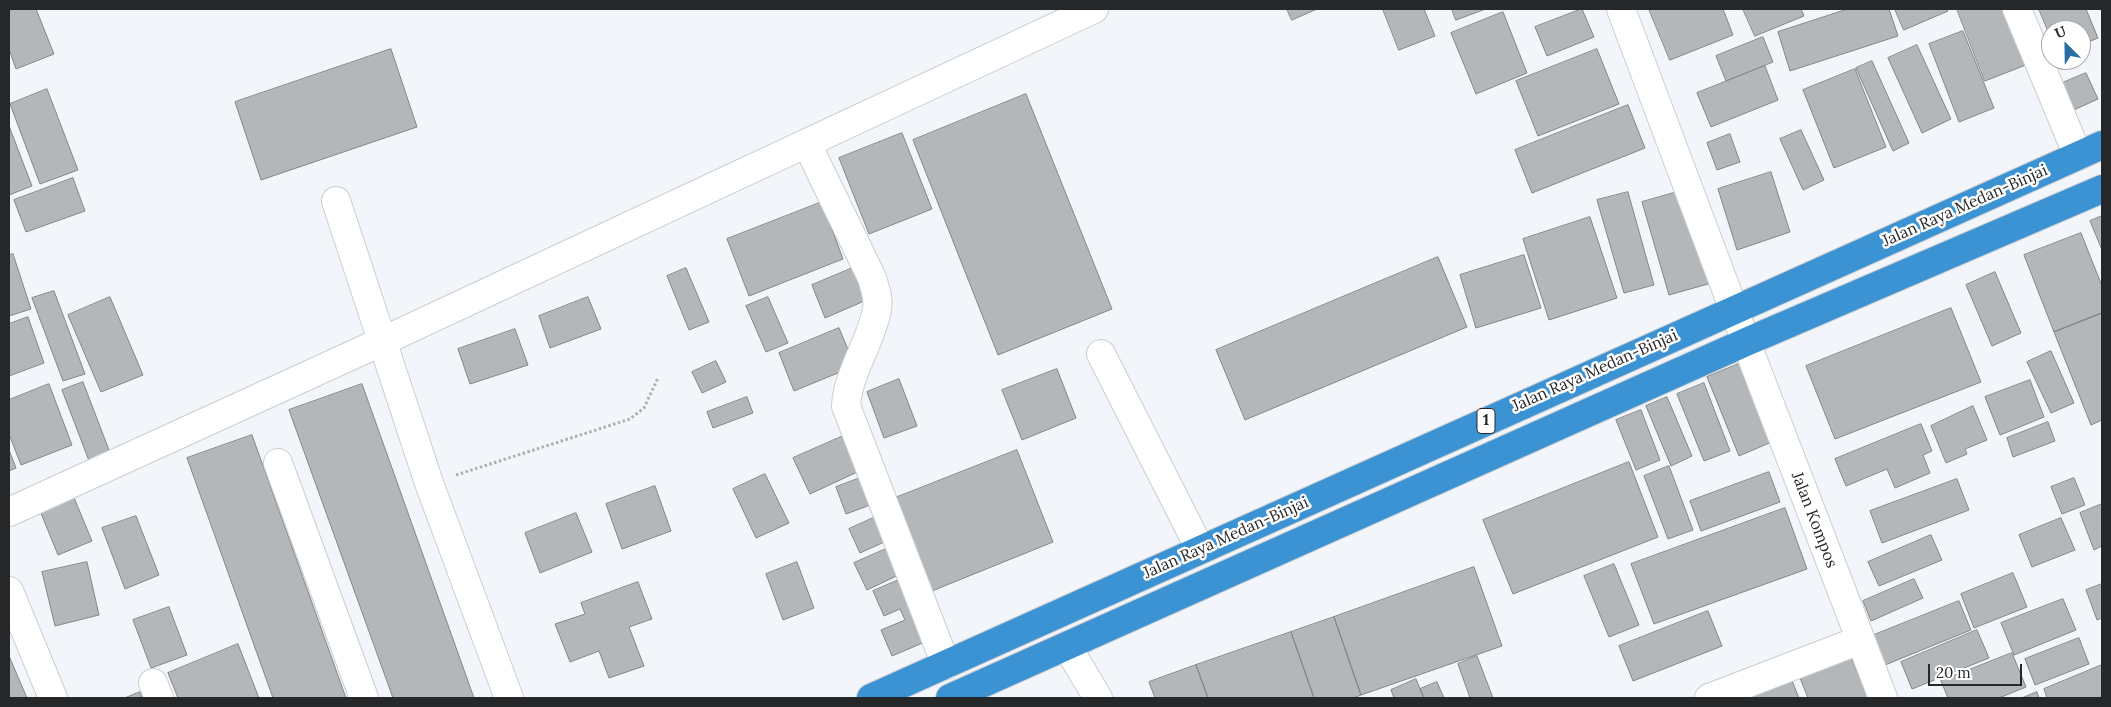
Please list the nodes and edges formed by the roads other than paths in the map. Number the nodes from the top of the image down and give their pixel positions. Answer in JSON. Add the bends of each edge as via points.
{"nodes":[{"id":1,"x":1094,"y":9,"type":"edge"},
{"id":2,"x":1621,"y":9,"type":"edge"},
{"id":3,"x":2017,"y":9,"type":"edge"},
{"id":4,"x":807,"y":144,"type":"junction"},
{"id":5,"x":2102,"y":145,"type":"edge"},
{"id":6,"x":2078,"y":156,"type":"junction"},
{"id":7,"x":2102,"y":189,"type":"edge"},
{"id":8,"x":336,"y":201,"type":"dead end"},
{"id":9,"x":1734,"y":309,"type":"junction"},
{"id":10,"x":383,"y":341,"type":"junction"},
{"id":11,"x":1746,"y":342,"type":"junction"},
{"id":12,"x":1101,"y":354,"type":"dead end"},
{"id":13,"x":278,"y":463,"type":"dead end"},
{"id":14,"x":9,"y":512,"type":"edge"},
{"id":15,"x":1200,"y":549,"type":"junction"},
{"id":16,"x":9,"y":590,"type":"edge"},
{"id":17,"x":1860,"y":640,"type":"junction"},
{"id":18,"x":1067,"y":646,"type":"junction"},
{"id":19,"x":980,"y":650,"type":"junction"},
{"id":20,"x":946,"y":665,"type":"junction"},
{"id":21,"x":992,"y":679,"type":"junction"},
{"id":22,"x":53,"y":698,"type":"edge"},
{"id":23,"x":364,"y":698,"type":"edge"},
{"id":24,"x":509,"y":698,"type":"edge"},
{"id":25,"x":871,"y":698,"type":"edge"},
{"id":26,"x":950,"y":698,"type":"edge"},
{"id":27,"x":1098,"y":698,"type":"edge"},
{"id":28,"x":1709,"y":698,"type":"edge"},
{"id":29,"x":1883,"y":698,"type":"edge"}],
"edges":[{"from":1,"to":4,"type":"street"},
{"from":2,"to":9,"type":"street","name":"Jalan Kompos"},
{"from":3,"to":6,"type":"street"},
{"from":4,"to":10,"type":"street"},
{"from":4,"to":20,"type":"street","via":[[872,278],[877,295],[877,308],[850,385],[846,406]]},
{"from":5,"to":6,"type":"highway","name":"Jalan Raya Medan-Binjai","number":"1"},
{"from":6,"to":9,"type":"highway","name":"Jalan Raya Medan-Binjai","number":"1"},
{"from":7,"to":11,"type":"highway","name":"Jalan Raya Medan-Binjai","number":"1"},
{"from":8,"to":10,"type":"street"},
{"from":9,"to":11,"type":"street","name":"Jalan Kompos"},
{"from":9,"to":15,"type":"highway","name":"Jalan Raya Medan-Binjai","number":"1"},
{"from":10,"to":14,"type":"street"},
{"from":10,"to":24,"type":"street","via":[[429,483]]},
{"from":11,"to":17,"type":"street","name":"Jalan Kompos"},
{"from":11,"to":18,"type":"highway","name":"Jalan Raya Medan-Binjai","number":"1"},
{"from":12,"to":15,"type":"street"},
{"from":13,"to":23,"type":"street"},
{"from":15,"to":19,"type":"highway","name":"Jalan Raya Medan-Binjai","number":"1"},
{"from":16,"to":22,"type":"street"},
{"from":17,"to":28,"type":"street"},
{"from":17,"to":29,"type":"street","name":"Jalan Kompos"},
{"from":18,"to":21,"type":"highway","name":"Jalan Raya Medan-Binjai","number":"1"},
{"from":18,"to":27,"type":"street"},
{"from":19,"to":20,"type":"highway","name":"Jalan Raya Medan-Binjai","number":"1"},
{"from":19,"to":21,"type":"highway"},
{"from":20,"to":25,"type":"highway","name":"Jalan Raya Medan-Binjai","number":"1"},
{"from":21,"to":26,"type":"highway","name":"Jalan Raya Medan-Binjai","number":"1"}]}
